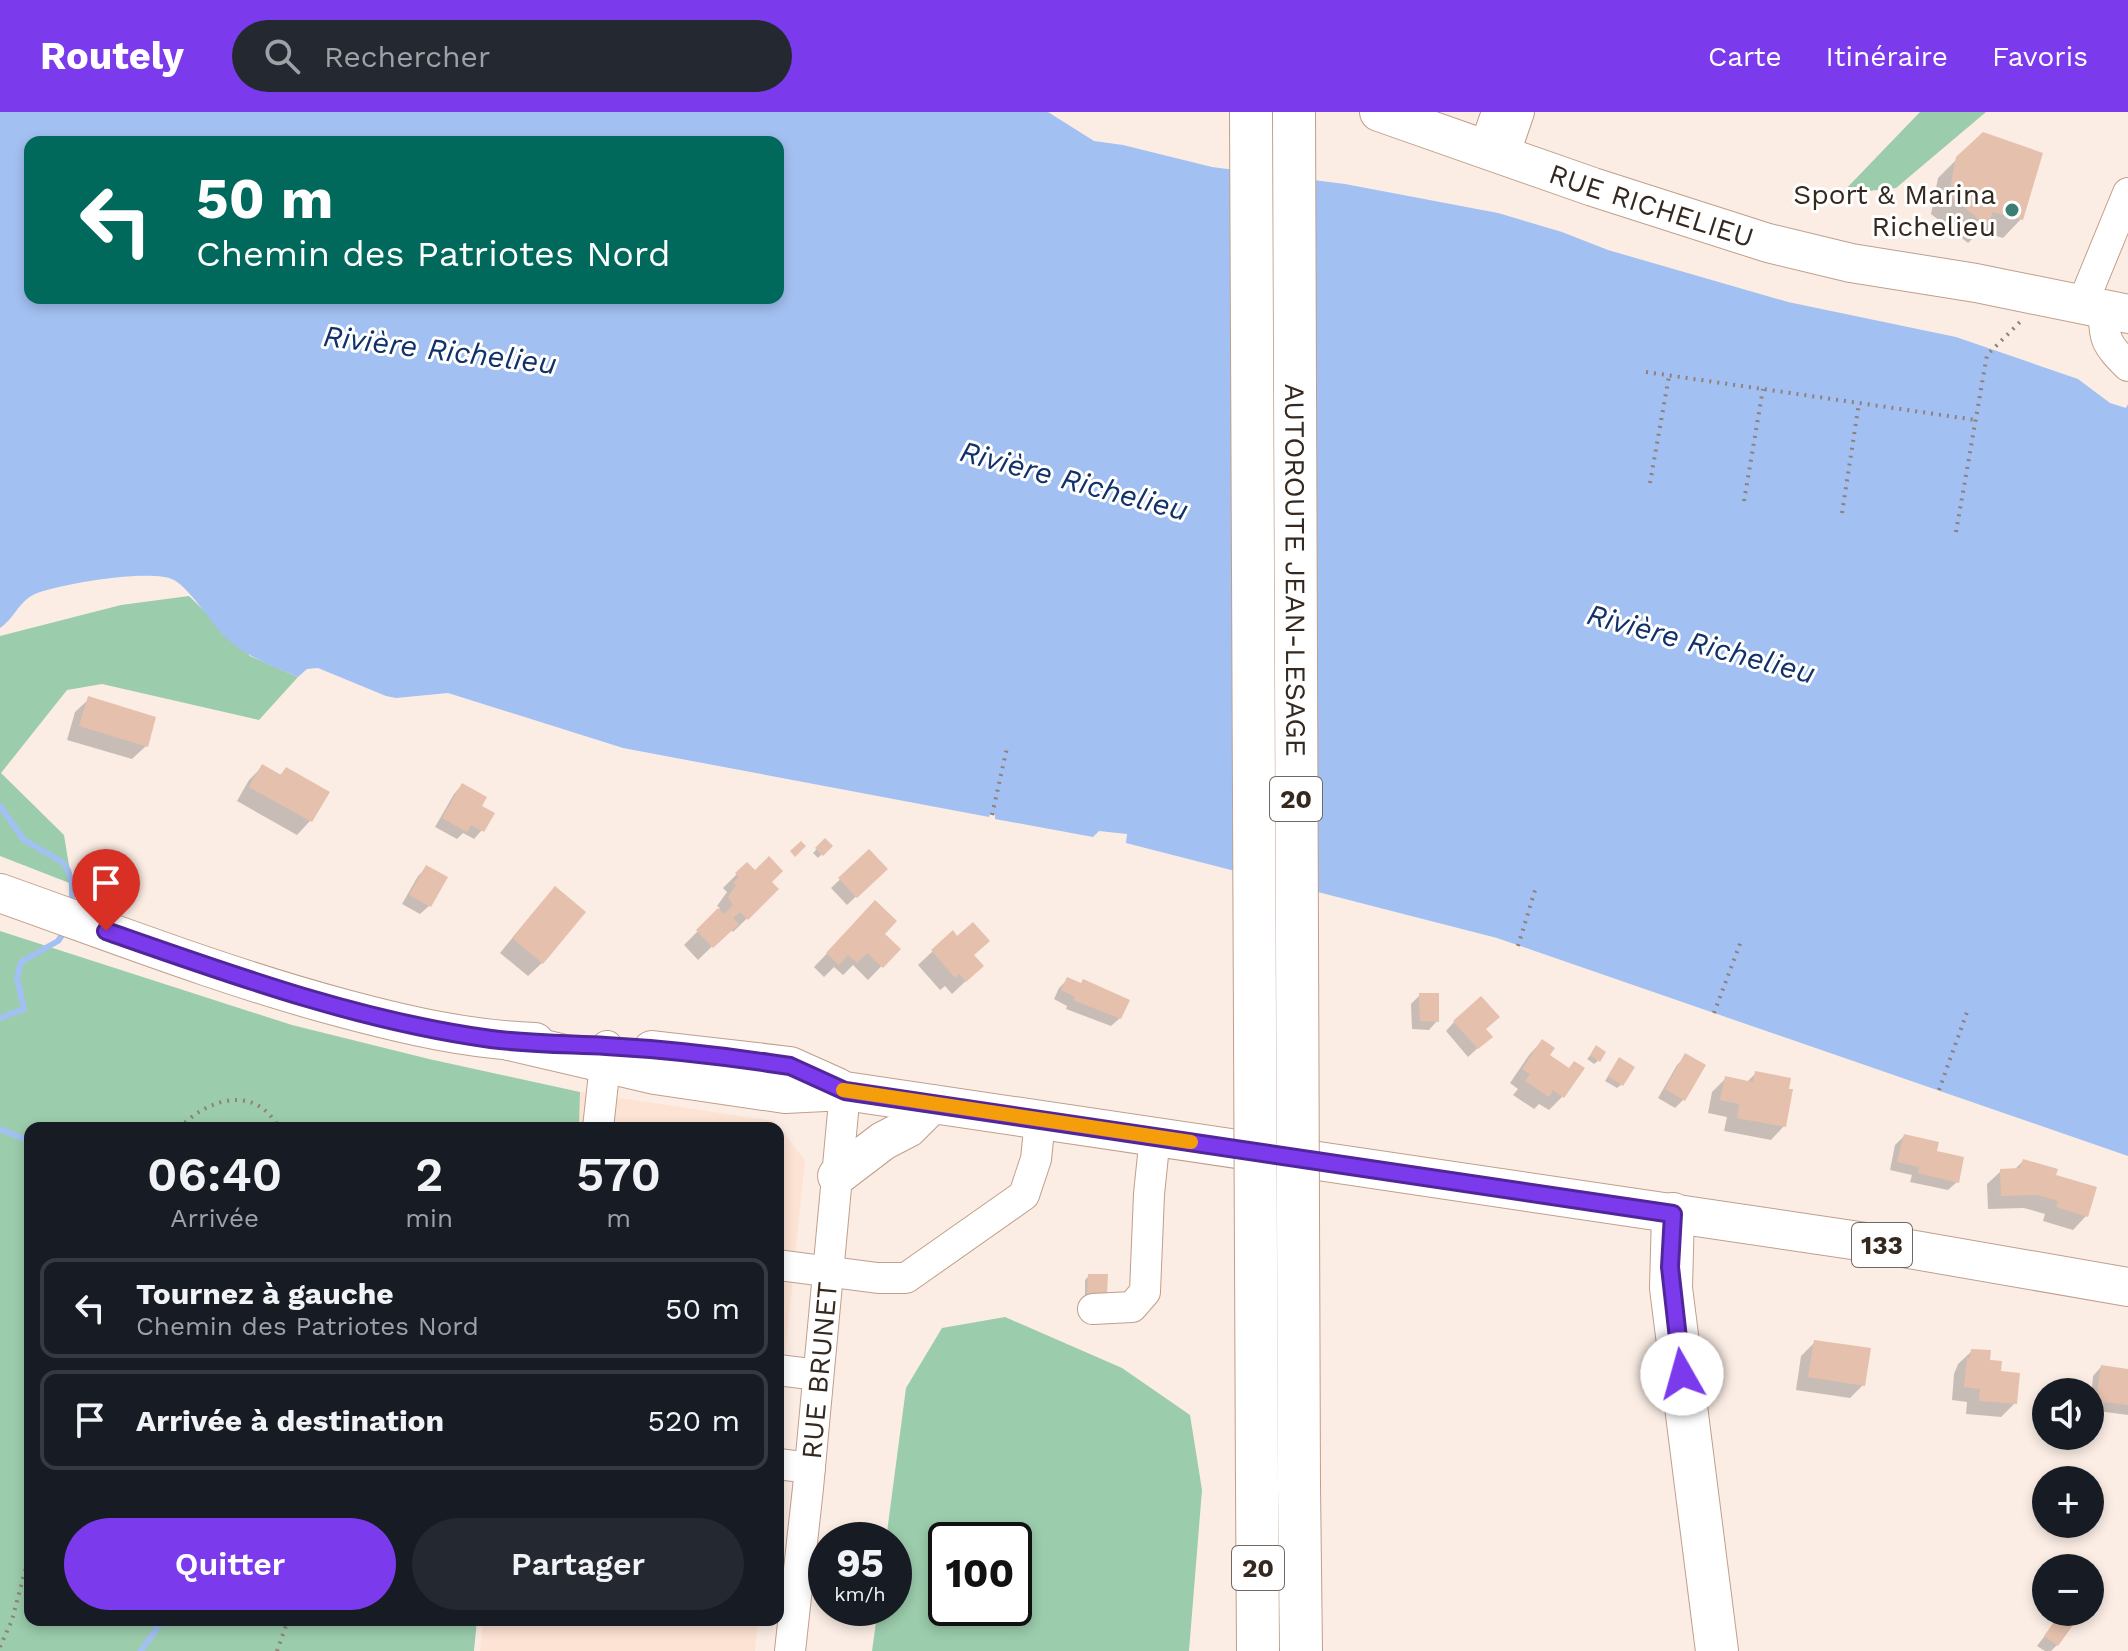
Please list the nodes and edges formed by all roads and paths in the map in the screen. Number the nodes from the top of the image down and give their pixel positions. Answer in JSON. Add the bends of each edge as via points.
{"nodes":[{"id":1,"x":1251,"y":112,"type":"edge"},
{"id":2,"x":1294,"y":112,"type":"edge"},
{"id":3,"x":1379,"y":112,"type":"edge"},
{"id":4,"x":1453,"y":112,"type":"edge"},
{"id":5,"x":1501,"y":131,"type":"edge"},
{"id":6,"x":2128,"y":193,"type":"edge"},
{"id":7,"x":2105,"y":310,"type":"edge"},
{"id":8,"x":2027,"y":316,"type":"dead end"},
{"id":9,"x":2128,"y":366,"type":"edge"},
{"id":10,"x":1646,"y":372,"type":"dead end"},
{"id":11,"x":1669,"y":376,"type":"junction"},
{"id":12,"x":1763,"y":389,"type":"junction"},
{"id":13,"x":1859,"y":403,"type":"junction"},
{"id":14,"x":1976,"y":420,"type":"junction"},
{"id":15,"x":1650,"y":483,"type":"dead end"},
{"id":16,"x":1744,"y":501,"type":"dead end"},
{"id":17,"x":1842,"y":513,"type":"dead end"},
{"id":18,"x":1956,"y":532,"type":"dead end"},
{"id":19,"x":1007,"y":748,"type":"dead end"},
{"id":20,"x":992,"y":815,"type":"dead end"},
{"id":21,"x":1536,"y":887,"type":"dead end"},
{"id":22,"x":0,"y":893,"type":"edge"},
{"id":23,"x":1741,"y":941,"type":"dead end"},
{"id":24,"x":1518,"y":946,"type":"dead end"},
{"id":25,"x":1967,"y":1012,"type":"dead end"},
{"id":26,"x":1714,"y":1013,"type":"dead end"},
{"id":27,"x":606,"y":1055,"type":"junction"},
{"id":28,"x":1939,"y":1090,"type":"dead end"},
{"id":29,"x":845,"y":1091,"type":"junction"},
{"id":30,"x":932,"y":1104,"type":"junction"},
{"id":31,"x":1040,"y":1120,"type":"junction"},
{"id":32,"x":185,"y":1122,"type":"edge"},
{"id":33,"x":276,"y":1122,"type":"edge"},
{"id":34,"x":599,"y":1122,"type":"edge"},
{"id":35,"x":1155,"y":1136,"type":"junction"},
{"id":36,"x":837,"y":1176,"type":"junction"},
{"id":37,"x":1673,"y":1214,"type":"junction"},
{"id":38,"x":784,"y":1266,"type":"edge"},
{"id":39,"x":828,"y":1272,"type":"junction"},
{"id":40,"x":2128,"y":1287,"type":"edge"},
{"id":41,"x":1093,"y":1309,"type":"dead end"},
{"id":42,"x":784,"y":1371,"type":"edge"},
{"id":43,"x":818,"y":1375,"type":"junction"},
{"id":44,"x":784,"y":1465,"type":"edge"},
{"id":45,"x":810,"y":1468,"type":"junction"},
{"id":46,"x":24,"y":1575,"type":"edge"},
{"id":47,"x":286,"y":1626,"type":"edge"},
{"id":48,"x":0,"y":1647,"type":"edge"},
{"id":49,"x":277,"y":1651,"type":"edge"},
{"id":50,"x":790,"y":1651,"type":"edge"},
{"id":51,"x":1258,"y":1651,"type":"edge"},
{"id":52,"x":1301,"y":1651,"type":"edge"},
{"id":53,"x":1717,"y":1651,"type":"edge"}],
"edges":[{"from":1,"to":51,"type":"highway","name":"AUTOROUTE JEAN-LESAGE","number":"20","bridge":true},
{"from":2,"to":52,"type":"highway","name":"AUTOROUTE JEAN-LESAGE","number":"20","bridge":true},
{"from":3,"to":5,"type":"main road","name":"RUE RICHELIEU"},
{"from":4,"to":5,"type":"main road","name":"RUE RICHELIEU"},
{"from":5,"to":7,"type":"main road","name":"RUE RICHELIEU","via":[[1976,283]]},
{"from":6,"to":7,"type":"street"},
{"from":7,"to":9,"type":"street","via":[[2105,338]]},
{"from":8,"to":14,"type":"path","via":[[1987,355]]},
{"from":10,"to":11,"type":"path"},
{"from":11,"to":12,"type":"path"},
{"from":11,"to":15,"type":"path"},
{"from":12,"to":13,"type":"path"},
{"from":12,"to":16,"type":"path"},
{"from":13,"to":14,"type":"path"},
{"from":13,"to":17,"type":"path"},
{"from":14,"to":18,"type":"path"},
{"from":19,"to":20,"type":"path"},
{"from":21,"to":24,"type":"path"},
{"from":22,"to":27,"type":"main road","number":"133","via":[[302,997],[401,1023]]},
{"from":23,"to":26,"type":"path"},
{"from":25,"to":28,"type":"path"},
{"from":27,"to":29,"type":"main road","number":"133","via":[[790,1066]]},
{"from":27,"to":34,"type":"street"},
{"from":29,"to":30,"type":"main road","number":"133"},
{"from":29,"to":36,"type":"street","name":"RUE BRUNET"},
{"from":30,"to":31,"type":"main road","number":"133"},
{"from":30,"to":36,"type":"main road","via":[[908,1128]]},
{"from":31,"to":35,"type":"main road","number":"133"},
{"from":31,"to":39,"type":"street","via":[[1036,1159],[1021,1198],[906,1278]]},
{"from":32,"to":33,"type":"path","via":[[227,1100],[253,1101]]},
{"from":35,"to":37,"type":"main road","number":"133"},
{"from":35,"to":41,"type":"street","via":[[1143,1298],[1132,1307]]},
{"from":36,"to":39,"type":"street","name":"RUE BRUNET"},
{"from":37,"to":40,"type":"main road","number":"133"},
{"from":37,"to":53,"type":"highway","via":[[1671,1288]]},
{"from":38,"to":39,"type":"street"},
{"from":39,"to":43,"type":"street","name":"RUE BRUNET"},
{"from":42,"to":43,"type":"street"},
{"from":43,"to":45,"type":"street","name":"RUE BRUNET"},
{"from":44,"to":45,"type":"street"},
{"from":45,"to":50,"type":"street","name":"RUE BRUNET"},
{"from":46,"to":48,"type":"path"},
{"from":47,"to":49,"type":"path"}]}
